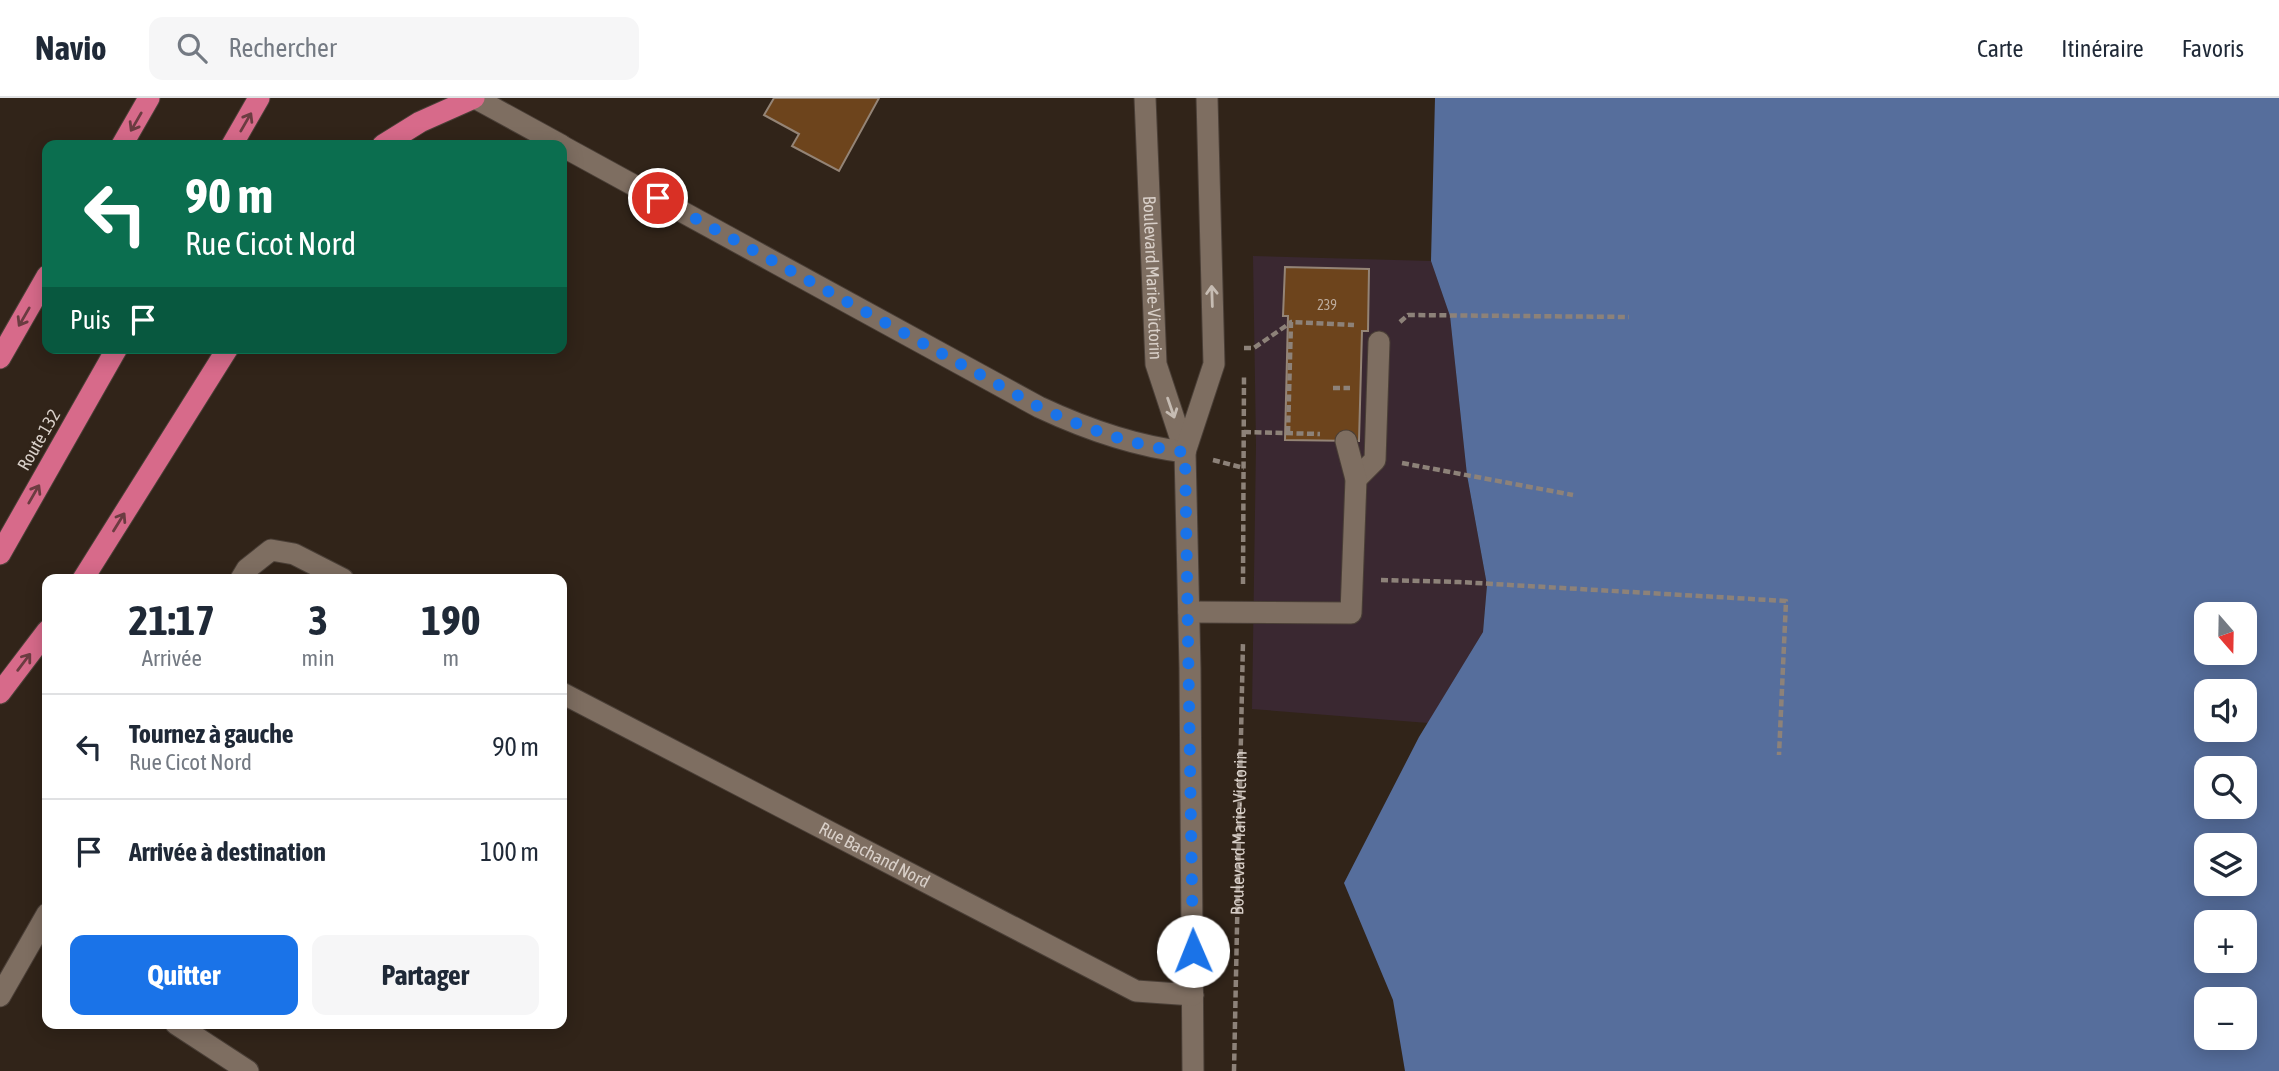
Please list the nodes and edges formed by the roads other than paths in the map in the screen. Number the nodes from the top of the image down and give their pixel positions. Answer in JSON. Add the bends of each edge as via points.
{"nodes":[{"id":1,"x":149,"y":98,"type":"edge"},
{"id":2,"x":259,"y":98,"type":"edge"},
{"id":3,"x":474,"y":98,"type":"edge"},
{"id":4,"x":1144,"y":98,"type":"edge"},
{"id":5,"x":1207,"y":98,"type":"edge"},
{"id":6,"x":125,"y":140,"type":"edge"},
{"id":7,"x":235,"y":140,"type":"edge"},
{"id":8,"x":391,"y":140,"type":"edge"},
{"id":9,"x":550,"y":140,"type":"edge"},
{"id":10,"x":567,"y":149,"type":"edge"},
{"id":11,"x":42,"y":285,"type":"edge"},
{"id":12,"x":1379,"y":342,"type":"dead end"},
{"id":13,"x":114,"y":354,"type":"edge"},
{"id":14,"x":224,"y":354,"type":"edge"},
{"id":15,"x":0,"y":358,"type":"edge"},
{"id":16,"x":1337,"y":438,"type":"road end"},
{"id":17,"x":1185,"y":452,"type":"junction"},
{"id":18,"x":1356,"y":479,"type":"junction"},
{"id":19,"x":0,"y":554,"type":"edge"},
{"id":20,"x":86,"y":574,"type":"edge"},
{"id":21,"x":244,"y":574,"type":"edge"},
{"id":22,"x":333,"y":574,"type":"edge"},
{"id":23,"x":1189,"y":612,"type":"junction"},
{"id":24,"x":42,"y":638,"type":"edge"},
{"id":25,"x":0,"y":693,"type":"edge"},
{"id":26,"x":567,"y":696,"type":"edge"},
{"id":27,"x":42,"y":932,"type":"edge"},
{"id":28,"x":1193,"y":995,"type":"junction"},
{"id":29,"x":0,"y":996,"type":"edge"},
{"id":30,"x":184,"y":1029,"type":"edge"},
{"id":31,"x":248,"y":1071,"type":"edge"},
{"id":32,"x":1193,"y":1071,"type":"edge"}],
"edges":[{"from":1,"to":6,"type":"highway","one_way":true},
{"from":7,"to":2,"type":"highway","one_way":true},
{"from":3,"to":8,"type":"highway"},
{"from":3,"to":9,"type":"street"},
{"from":4,"to":17,"type":"street","name":"Boulevard Marie-Victorin","one_way":true,"via":[[1156,364]]},
{"from":17,"to":5,"type":"street","name":"Boulevard Marie-Victorin","one_way":true,"via":[[1214,364]]},
{"from":10,"to":17,"type":"street","via":[[1039,407],[1138,444]]},
{"from":11,"to":15,"type":"highway","one_way":true},
{"from":12,"to":18,"type":"street","via":[[1375,460]]},
{"from":19,"to":13,"type":"highway","name":"Route 132","one_way":true},
{"from":20,"to":14,"type":"highway","one_way":true},
{"from":16,"to":18,"type":"street"},
{"from":17,"to":23,"type":"street","name":"Boulevard Marie-Victorin"},
{"from":18,"to":23,"type":"street","via":[[1351,612]]},
{"from":21,"to":22,"type":"street","via":[[271,550],[294,554]]},
{"from":23,"to":28,"type":"street","name":"Boulevard Marie-Victorin"},
{"from":25,"to":24,"type":"highway","one_way":true},
{"from":26,"to":28,"type":"street","name":"Rue Bachand Nord","via":[[1136,991]]},
{"from":27,"to":29,"type":"street"},
{"from":28,"to":32,"type":"street","name":"Boulevard Marie-Victorin"},
{"from":30,"to":31,"type":"street"}]}
